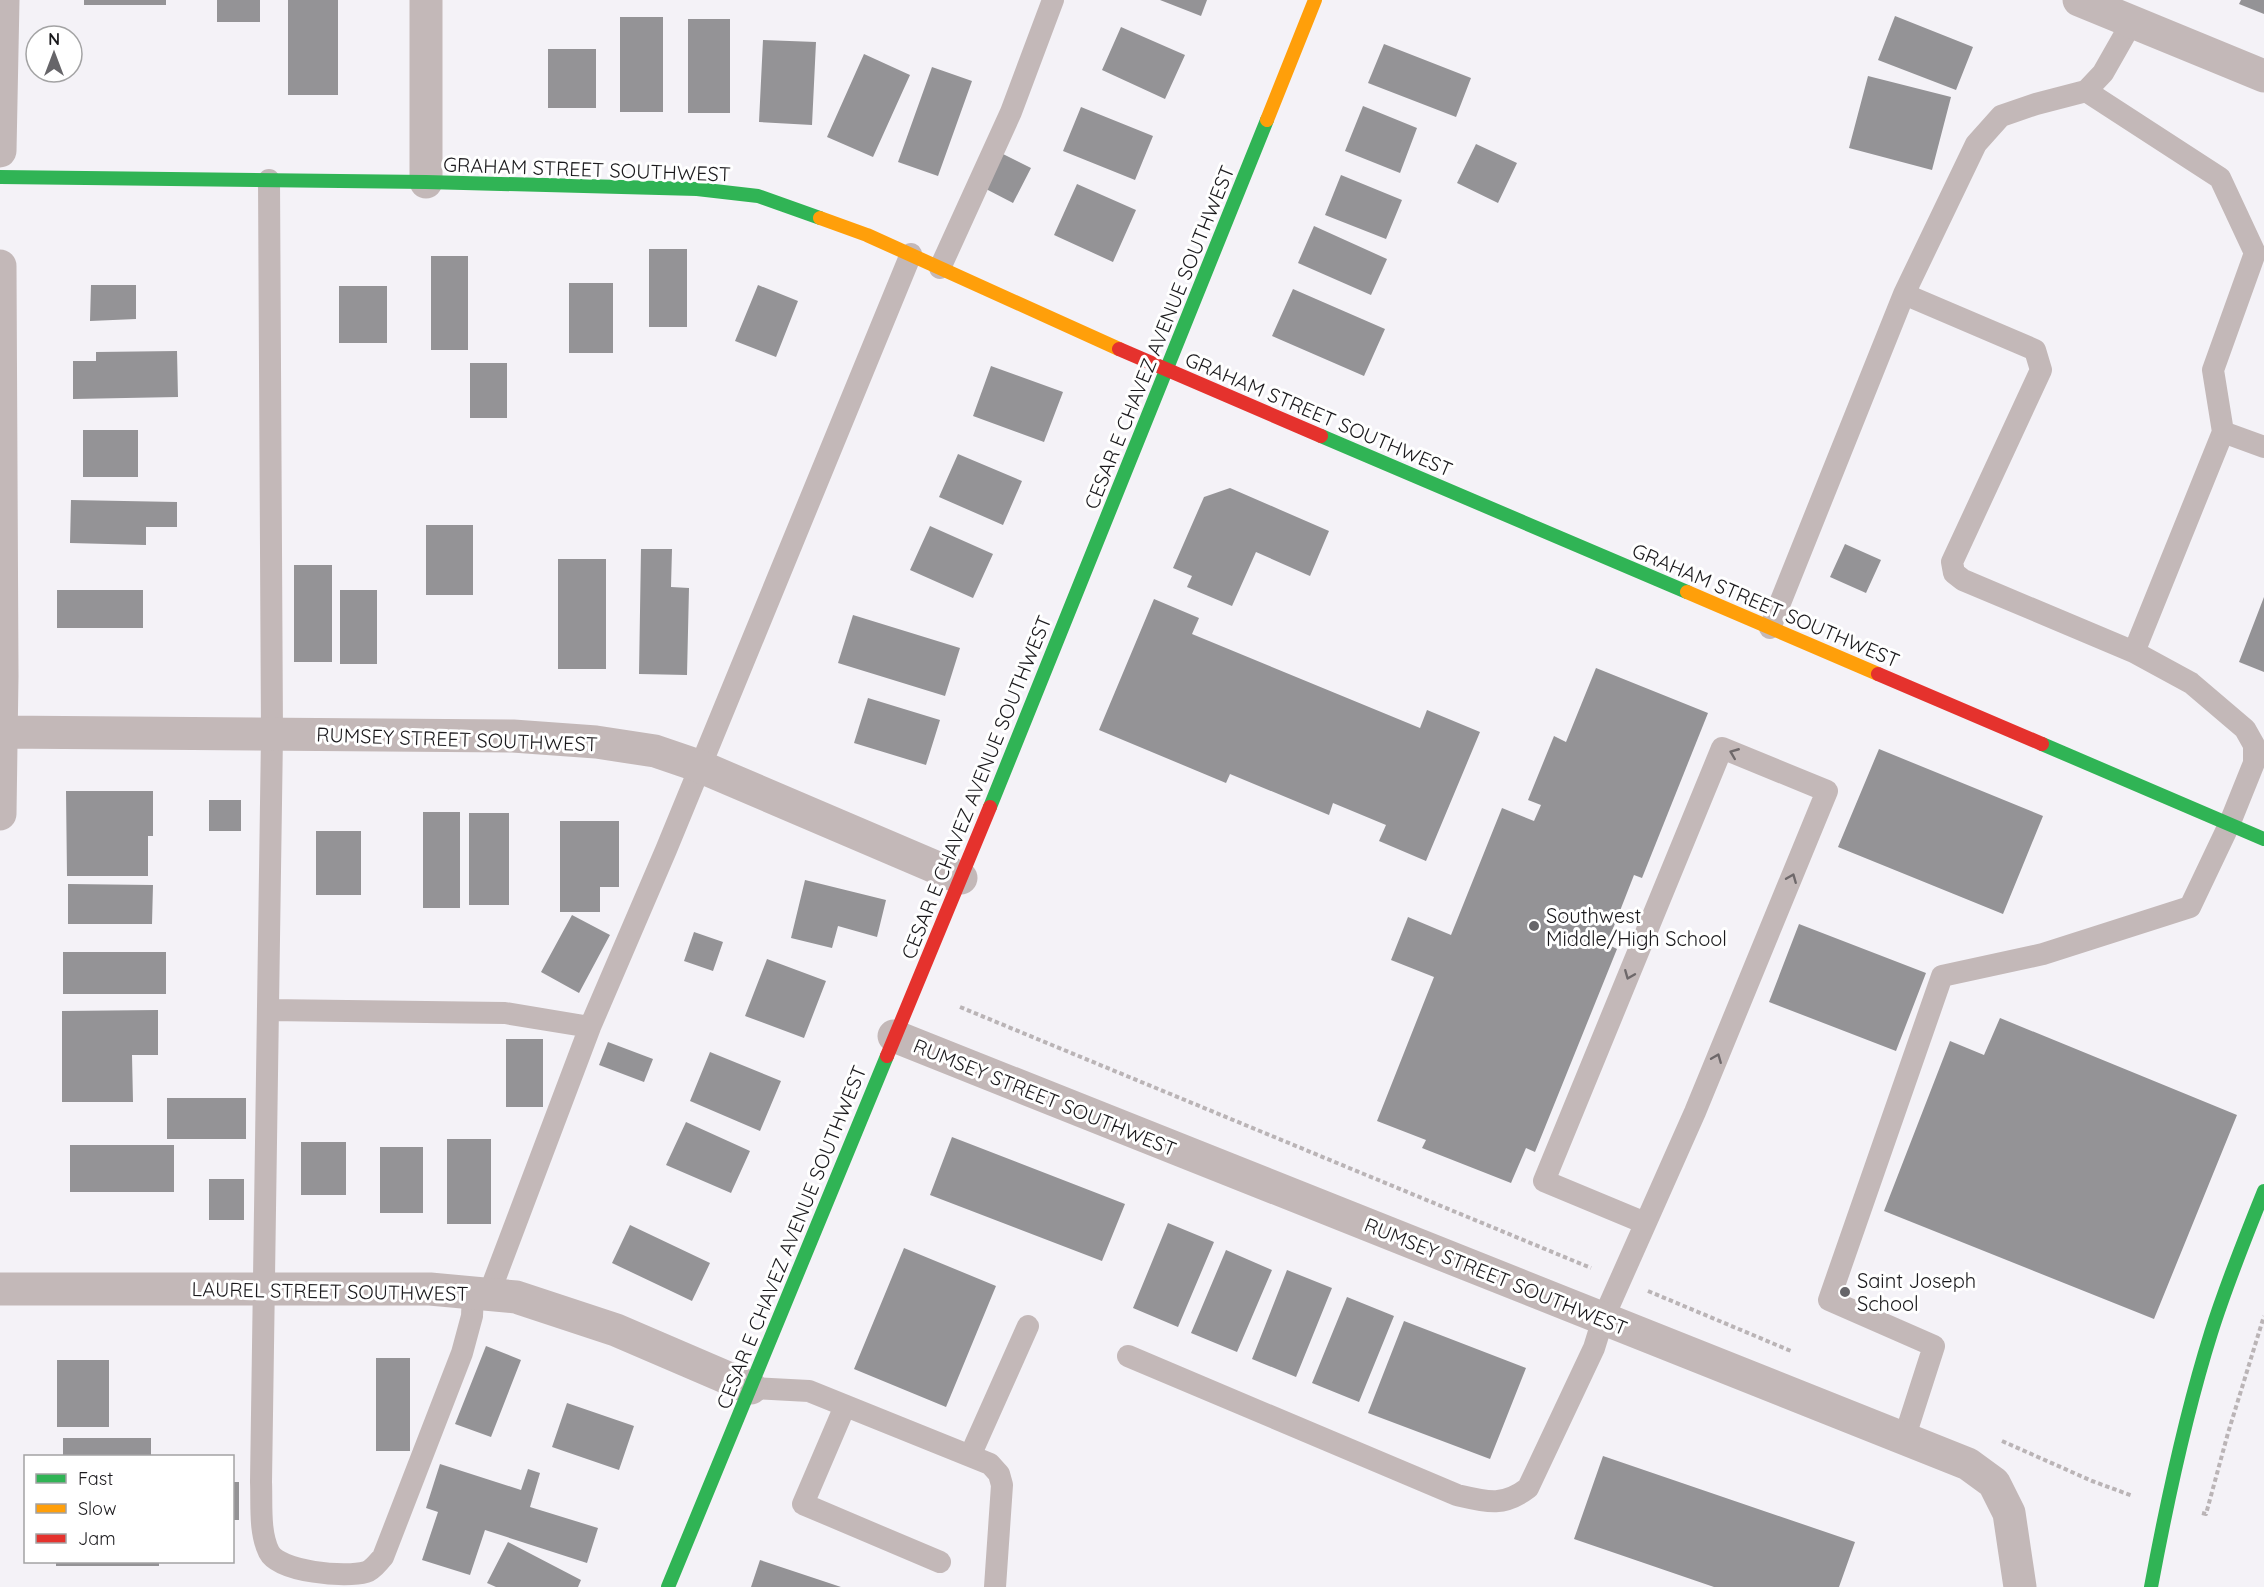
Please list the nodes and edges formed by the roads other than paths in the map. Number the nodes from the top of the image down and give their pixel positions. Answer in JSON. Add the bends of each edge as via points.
{"nodes":[{"id":1,"x":3,"y":0,"type":"edge"},
{"id":2,"x":426,"y":0,"type":"edge"},
{"id":3,"x":1053,"y":0,"type":"edge"},
{"id":4,"x":1316,"y":0,"type":"edge"},
{"id":5,"x":2079,"y":0,"type":"edge"},
{"id":6,"x":2132,"y":22,"type":"junction"},
{"id":7,"x":2264,"y":76,"type":"edge"},
{"id":8,"x":2086,"y":91,"type":"junction"},
{"id":9,"x":0,"y":151,"type":"edge"},
{"id":10,"x":0,"y":177,"type":"edge"},
{"id":11,"x":270,"y":180,"type":"junction"},
{"id":12,"x":426,"y":182,"type":"junction"},
{"id":13,"x":911,"y":255,"type":"junction"},
{"id":14,"x":2259,"y":255,"type":"edge"},
{"id":15,"x":0,"y":266,"type":"edge"},
{"id":16,"x":940,"y":268,"type":"junction"},
{"id":17,"x":1904,"y":294,"type":"junction"},
{"id":18,"x":1167,"y":370,"type":"junction"},
{"id":19,"x":2223,"y":432,"type":"junction"},
{"id":20,"x":2264,"y":447,"type":"edge"},
{"id":21,"x":1770,"y":628,"type":"junction"},
{"id":22,"x":2134,"y":652,"type":"junction"},
{"id":23,"x":1,"y":732,"type":"edge"},
{"id":24,"x":272,"y":735,"type":"junction"},
{"id":25,"x":2259,"y":747,"type":"edge"},
{"id":26,"x":699,"y":766,"type":"junction"},
{"id":27,"x":0,"y":814,"type":"edge"},
{"id":28,"x":2229,"y":825,"type":"junction"},
{"id":29,"x":2264,"y":839,"type":"edge"},
{"id":30,"x":961,"y":878,"type":"junction"},
{"id":31,"x":268,"y":1010,"type":"junction"},
{"id":32,"x":590,"y":1027,"type":"junction"},
{"id":33,"x":894,"y":1036,"type":"junction"},
{"id":34,"x":2264,"y":1191,"type":"edge"},
{"id":35,"x":1645,"y":1223,"type":"junction"},
{"id":36,"x":0,"y":1289,"type":"edge"},
{"id":37,"x":263,"y":1289,"type":"junction"},
{"id":38,"x":481,"y":1294,"type":"junction"},
{"id":39,"x":1603,"y":1319,"type":"junction"},
{"id":40,"x":1028,"y":1326,"type":"dead end"},
{"id":41,"x":1128,"y":1356,"type":"dead end"},
{"id":42,"x":751,"y":1388,"type":"junction"},
{"id":43,"x":845,"y":1406,"type":"junction"},
{"id":44,"x":1904,"y":1439,"type":"junction"},
{"id":45,"x":970,"y":1456,"type":"junction"},
{"id":46,"x":940,"y":1562,"type":"dead end"},
{"id":47,"x":668,"y":1587,"type":"edge"},
{"id":48,"x":995,"y":1587,"type":"edge"},
{"id":49,"x":2020,"y":1587,"type":"edge"},
{"id":50,"x":2151,"y":1587,"type":"edge"}],
"edges":[{"from":1,"to":9,"type":"street"},
{"from":2,"to":12,"type":"street"},
{"from":3,"to":16,"type":"lane","via":[[1011,112]]},
{"from":4,"to":18,"type":"street","name":"CESAR E CHAVEZ AVENUE SOUTHWEST"},
{"from":5,"to":6,"type":"street"},
{"from":6,"to":7,"type":"street"},
{"from":6,"to":8,"type":"lane","via":[[2103,73]]},
{"from":8,"to":14,"type":"lane","via":[[2220,178]]},
{"from":8,"to":17,"type":"lane","via":[[2001,116],[1976,144]]},
{"from":10,"to":11,"type":"street","name":"GRAHAM STREET SOUTHWEST"},
{"from":11,"to":12,"type":"street","name":"GRAHAM STREET SOUTHWEST"},
{"from":11,"to":24,"type":"lane"},
{"from":12,"to":13,"type":"street","name":"GRAHAM STREET SOUTHWEST","via":[[697,189],[758,196]]},
{"from":13,"to":16,"type":"street","name":"GRAHAM STREET SOUTHWEST"},
{"from":13,"to":26,"type":"lane"},
{"from":14,"to":19,"type":"lane","via":[[2213,370]]},
{"from":15,"to":23,"type":"street"},
{"from":16,"to":18,"type":"street","name":"GRAHAM STREET SOUTHWEST"},
{"from":17,"to":21,"type":"lane"},
{"from":17,"to":22,"type":"lane","via":[[2036,350],[2041,370],[1952,562],[1954,573]]},
{"from":18,"to":21,"type":"street","name":"GRAHAM STREET SOUTHWEST"},
{"from":18,"to":30,"type":"street","name":"CESAR E CHAVEZ AVENUE SOUTHWEST"},
{"from":19,"to":20,"type":"lane"},
{"from":19,"to":22,"type":"lane"},
{"from":21,"to":28,"type":"street","name":"GRAHAM STREET SOUTHWEST"},
{"from":22,"to":25,"type":"lane","via":[[2191,683],[2245,729]]},
{"from":23,"to":24,"type":"street","name":"RUMSEY STREET SOUTHWEST"},
{"from":23,"to":27,"type":"street"},
{"from":24,"to":26,"type":"street","name":"RUMSEY STREET SOUTHWEST","via":[[513,736],[596,742],[656,751]]},
{"from":24,"to":31,"type":"lane"},
{"from":25,"to":28,"type":"lane"},
{"from":26,"to":30,"type":"street","name":"RUMSEY STREET SOUTHWEST"},
{"from":26,"to":32,"type":"lane"},
{"from":28,"to":29,"type":"street","name":"GRAHAM STREET SOUTHWEST"},
{"from":28,"to":44,"type":"lane","via":[[2190,907],[2043,954],[1942,976],[1829,1300],[1934,1346]]},
{"from":30,"to":33,"type":"street","name":"CESAR E CHAVEZ AVENUE SOUTHWEST"},
{"from":31,"to":32,"type":"lane","via":[[505,1013]]},
{"from":31,"to":37,"type":"lane"},
{"from":32,"to":38,"type":"lane"},
{"from":33,"to":39,"type":"street","name":"RUMSEY STREET SOUTHWEST"},
{"from":33,"to":42,"type":"street","name":"CESAR E CHAVEZ AVENUE SOUTHWEST"},
{"from":34,"to":50,"type":"street","via":[[2212,1331],[2190,1406]]},
{"from":35,"to":35,"type":"lane","one_way":true,"via":[[1827,791],[1722,748],[1544,1181]]},
{"from":35,"to":39,"type":"lane"},
{"from":36,"to":37,"type":"street","name":"LAUREL STREET SOUTHWEST"},
{"from":37,"to":38,"type":"street","name":"LAUREL STREET SOUTHWEST","via":[[430,1289]]},
{"from":37,"to":38,"type":"lane","via":[[264,1531],[270,1553],[282,1562],[307,1571],[336,1574],[369,1571],[383,1557]]},
{"from":38,"to":42,"type":"street","name":"LAUREL STREET SOUTHWEST","via":[[516,1297],[616,1330]]},
{"from":39,"to":41,"type":"lane","via":[[1594,1348],[1528,1488],[1515,1498],[1487,1502],[1457,1495]]},
{"from":39,"to":44,"type":"street","name":"RUMSEY STREET SOUTHWEST"},
{"from":40,"to":45,"type":"lane"},
{"from":42,"to":43,"type":"lane","via":[[809,1391]]},
{"from":42,"to":47,"type":"street","name":"CESAR E CHAVEZ AVENUE SOUTHWEST"},
{"from":43,"to":45,"type":"lane"},
{"from":43,"to":46,"type":"lane","via":[[803,1504]]},
{"from":44,"to":49,"type":"street","name":"RUMSEY STREET SOUTHWEST","via":[[1968,1464],[1994,1483],[2009,1513]]},
{"from":45,"to":48,"type":"lane","via":[[990,1464],[1002,1485]]}]}
